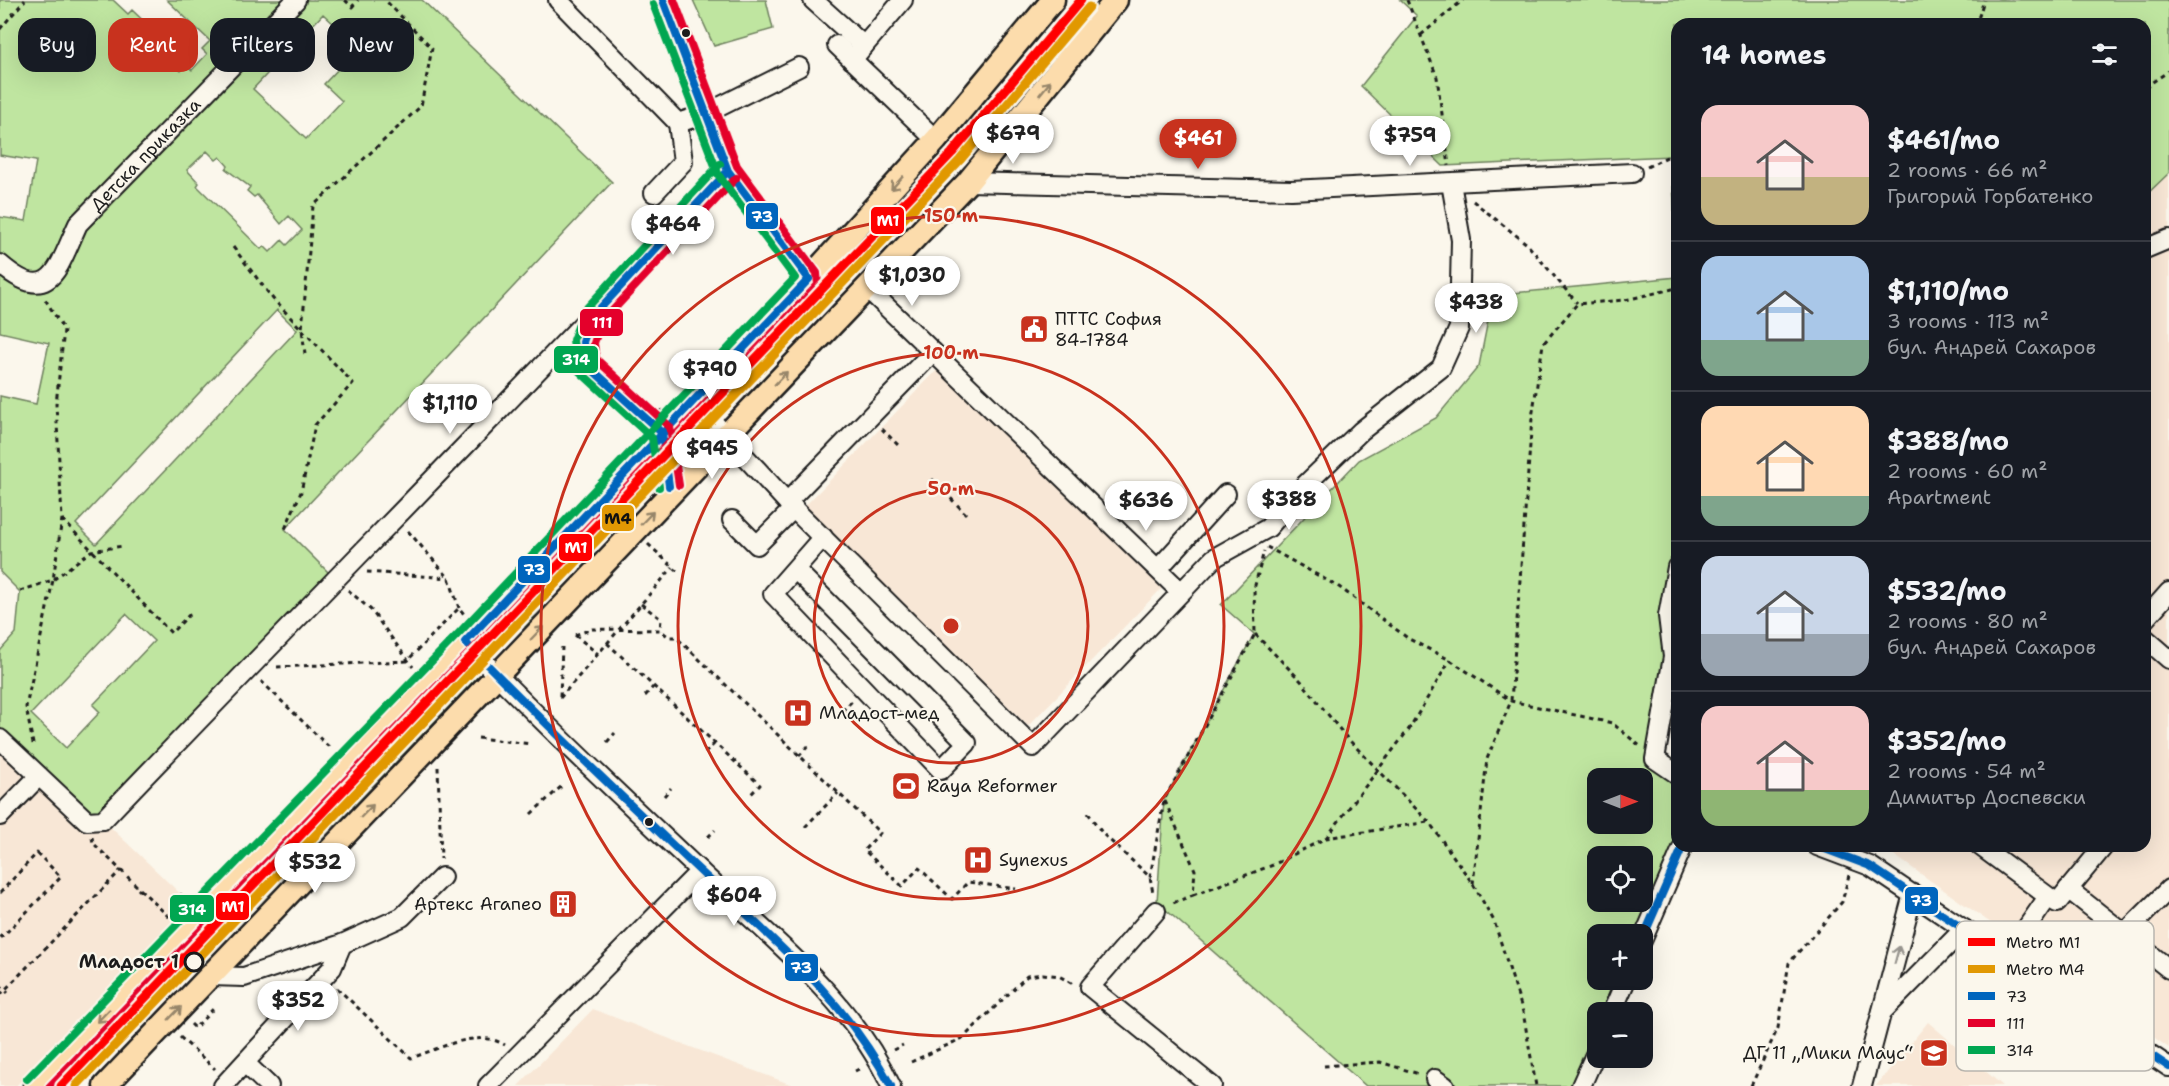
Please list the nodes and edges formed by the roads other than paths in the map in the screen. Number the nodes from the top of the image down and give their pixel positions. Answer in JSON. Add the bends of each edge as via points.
{"nodes":[{"id":1,"x":296,"y":0,"type":"edge"},
{"id":2,"x":558,"y":0,"type":"edge"},
{"id":3,"x":663,"y":0,"type":"edge"},
{"id":4,"x":813,"y":0,"type":"edge"},
{"id":5,"x":903,"y":0,"type":"edge"},
{"id":6,"x":1053,"y":0,"type":"edge"},
{"id":7,"x":1116,"y":0,"type":"edge"},
{"id":8,"x":837,"y":45,"type":"dead end"},
{"id":9,"x":858,"y":53,"type":"junction"},
{"id":10,"x":799,"y":67,"type":"dead end"},
{"id":11,"x":705,"y":114,"type":"junction"},
{"id":12,"x":678,"y":123,"type":"junction"},
{"id":13,"x":936,"y":140,"type":"junction"},
{"id":14,"x":728,"y":171,"type":"junction"},
{"id":15,"x":1632,"y":173,"type":"road end"},
{"id":16,"x":968,"y":182,"type":"junction"},
{"id":17,"x":1451,"y":183,"type":"junction"},
{"id":18,"x":654,"y":193,"type":"dead end"},
{"id":19,"x":2169,"y":239,"type":"edge"},
{"id":20,"x":2151,"y":246,"type":"edge"},
{"id":21,"x":0,"y":264,"type":"edge"},
{"id":22,"x":809,"y":279,"type":"junction"},
{"id":23,"x":867,"y":288,"type":"junction"},
{"id":24,"x":592,"y":316,"type":"junction"},
{"id":25,"x":933,"y":352,"type":"junction"},
{"id":26,"x":662,"y":424,"type":"junction"},
{"id":27,"x":726,"y":436,"type":"junction"},
{"id":28,"x":1226,"y":494,"type":"dead end"},
{"id":29,"x":669,"y":496,"type":"junction"},
{"id":30,"x":791,"y":505,"type":"junction"},
{"id":31,"x":732,"y":520,"type":"dead end"},
{"id":32,"x":823,"y":537,"type":"junction"},
{"id":33,"x":795,"y":569,"type":"junction"},
{"id":34,"x":1158,"y":569,"type":"junction"},
{"id":35,"x":1181,"y":592,"type":"junction"},
{"id":36,"x":2169,"y":592,"type":"edge"},
{"id":37,"x":1671,"y":600,"type":"edge"},
{"id":38,"x":2151,"y":612,"type":"edge"},
{"id":39,"x":1671,"y":641,"type":"edge"},
{"id":40,"x":465,"y":642,"type":"junction"},
{"id":41,"x":2151,"y":643,"type":"edge"},
{"id":42,"x":2169,"y":659,"type":"edge"},
{"id":43,"x":1671,"y":668,"type":"edge"},
{"id":44,"x":496,"y":675,"type":"junction"},
{"id":45,"x":0,"y":739,"type":"edge"},
{"id":46,"x":1671,"y":770,"type":"edge"},
{"id":47,"x":39,"y":776,"type":"junction"},
{"id":48,"x":0,"y":816,"type":"edge"},
{"id":49,"x":1680,"y":852,"type":"edge"},
{"id":50,"x":1831,"y":852,"type":"edge"},
{"id":51,"x":1988,"y":852,"type":"edge"},
{"id":52,"x":2099,"y":852,"type":"edge"},
{"id":53,"x":700,"y":871,"type":"junction"},
{"id":54,"x":441,"y":877,"type":"road end"},
{"id":55,"x":2068,"y":889,"type":"junction"},
{"id":56,"x":2169,"y":889,"type":"edge"},
{"id":57,"x":1913,"y":894,"type":"junction"},
{"id":58,"x":2048,"y":897,"type":"junction"},
{"id":59,"x":1156,"y":910,"type":"road end"},
{"id":60,"x":2031,"y":921,"type":"edge"},
{"id":61,"x":2109,"y":921,"type":"edge"},
{"id":62,"x":2137,"y":921,"type":"edge"},
{"id":63,"x":1956,"y":923,"type":"edge"},
{"id":64,"x":1649,"y":924,"type":"edge"},
{"id":65,"x":1956,"y":936,"type":"edge"},
{"id":66,"x":342,"y":944,"type":"junction"},
{"id":67,"x":2154,"y":957,"type":"edge"},
{"id":68,"x":2169,"y":969,"type":"edge"},
{"id":69,"x":210,"y":976,"type":"junction"},
{"id":70,"x":1881,"y":1013,"type":"junction"},
{"id":71,"x":2154,"y":1057,"type":"edge"},
{"id":72,"x":245,"y":1063,"type":"junction"},
{"id":73,"x":2169,"y":1067,"type":"edge"},
{"id":74,"x":1589,"y":1068,"type":"edge"},
{"id":75,"x":226,"y":1084,"type":"edge"},
{"id":76,"x":890,"y":1085,"type":"edge"},
{"id":77,"x":35,"y":1086,"type":"edge"},
{"id":78,"x":105,"y":1086,"type":"edge"},
{"id":79,"x":269,"y":1086,"type":"edge"},
{"id":80,"x":488,"y":1086,"type":"edge"},
{"id":81,"x":1212,"y":1086,"type":"edge"},
{"id":82,"x":1581,"y":1086,"type":"edge"},
{"id":83,"x":1862,"y":1086,"type":"edge"}],
"edges":[{"from":1,"to":21,"type":"street","name":"Детска приказка","via":[[78,224],[48,280],[37,284],[25,282]]},
{"from":2,"to":12,"type":"street"},
{"from":3,"to":11,"type":"street"},
{"from":4,"to":9,"type":"street"},
{"from":5,"to":9,"type":"street"},
{"from":6,"to":13,"type":"main road"},
{"from":16,"to":7,"type":"main road","one_way":true},
{"from":8,"to":9,"type":"street"},
{"from":9,"to":13,"type":"street"},
{"from":10,"to":11,"type":"street"},
{"from":11,"to":12,"type":"street"},
{"from":11,"to":14,"type":"street"},
{"from":12,"to":18,"type":"street","via":[[683,162]]},
{"from":13,"to":22,"type":"main road","one_way":true},
{"from":14,"to":22,"type":"street"},
{"from":14,"to":24,"type":"street"},
{"from":15,"to":17,"type":"street"},
{"from":16,"to":17,"type":"street","via":[[1291,190]]},
{"from":16,"to":23,"type":"main road"},
{"from":17,"to":35,"type":"street","via":[[1461,240],[1459,328],[1441,368],[1361,431],[1304,486],[1268,528],[1214,558]]},
{"from":19,"to":20,"type":"street"},
{"from":22,"to":26,"type":"main road"},
{"from":23,"to":25,"type":"street"},
{"from":27,"to":23,"type":"main road","one_way":true},
{"from":24,"to":26,"type":"street","via":[[583,342],[586,364]]},
{"from":24,"to":47,"type":"street","via":[[104,820],[87,821]]},
{"from":25,"to":30,"type":"street"},
{"from":25,"to":34,"type":"street"},
{"from":26,"to":27,"type":"street","via":[[694,415],[715,424]]},
{"from":26,"to":29,"type":"street"},
{"from":26,"to":40,"type":"main road"},
{"from":27,"to":29,"type":"main road"},
{"from":27,"to":30,"type":"street"},
{"from":28,"to":34,"type":"street"},
{"from":44,"to":29,"type":"main road","one_way":true},
{"from":30,"to":31,"type":"street","via":[[757,545]]},
{"from":30,"to":32,"type":"street"},
{"from":32,"to":33,"type":"street"},
{"from":32,"to":35,"type":"street","via":[[1033,747]]},
{"from":33,"to":33,"type":"street","via":[[967,743],[941,770],[773,594]]},
{"from":34,"to":35,"type":"street"},
{"from":36,"to":38,"type":"street"},
{"from":37,"to":39,"type":"street"},
{"from":40,"to":44,"type":"street"},
{"from":40,"to":77,"type":"main road","one_way":true},
{"from":41,"to":42,"type":"street"},
{"from":43,"to":46,"type":"street","via":[[1655,759]]},
{"from":44,"to":53,"type":"street"},
{"from":69,"to":44,"type":"main road","one_way":true},
{"from":45,"to":47,"type":"street"},
{"from":47,"to":48,"type":"street"},
{"from":49,"to":64,"type":"street"},
{"from":50,"to":57,"type":"street","via":[[1870,866]]},
{"from":51,"to":58,"type":"street"},
{"from":52,"to":55,"type":"street"},
{"from":53,"to":76,"type":"street","via":[[827,992],[878,1059]]},
{"from":53,"to":80,"type":"street"},
{"from":54,"to":66,"type":"street","via":[[402,917]]},
{"from":55,"to":58,"type":"street","via":[[2057,903]]},
{"from":55,"to":61,"type":"street"},
{"from":56,"to":62,"type":"street"},
{"from":57,"to":63,"type":"street"},
{"from":70,"to":57,"type":"street","one_way":true},
{"from":58,"to":60,"type":"street"},
{"from":59,"to":81,"type":"street","via":[[1090,987]]},
{"from":65,"to":70,"type":"street"},
{"from":66,"to":69,"type":"street","via":[[244,977]]},
{"from":66,"to":72,"type":"street","via":[[332,968]]},
{"from":67,"to":68,"type":"street"},
{"from":78,"to":69,"type":"main road","one_way":true},
{"from":70,"to":83,"type":"street"},
{"from":71,"to":73,"type":"street"},
{"from":72,"to":75,"type":"street"},
{"from":72,"to":79,"type":"street"},
{"from":74,"to":82,"type":"street"}]}
